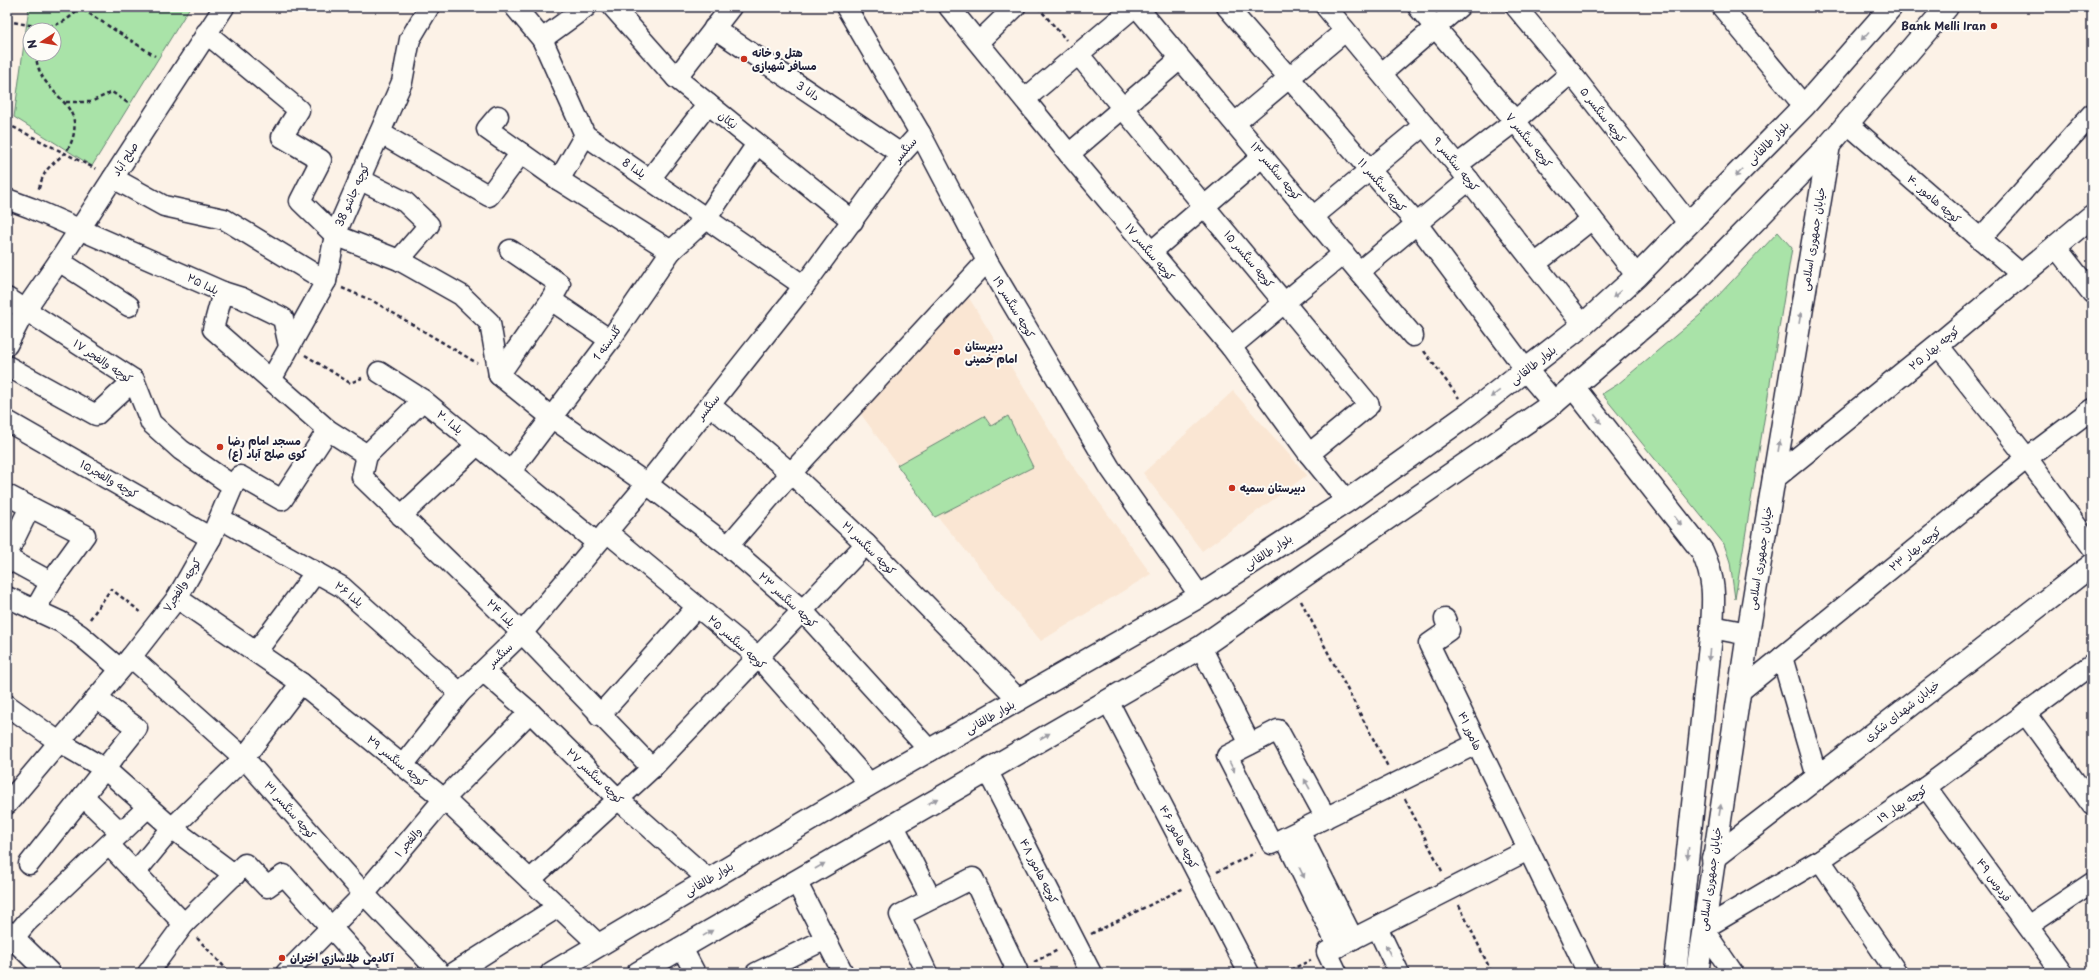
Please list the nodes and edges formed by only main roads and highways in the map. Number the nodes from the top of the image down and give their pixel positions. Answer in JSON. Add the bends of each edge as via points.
{"nodes":[{"id":1,"x":1891,"y":7,"type":"edge"},
{"id":2,"x":1947,"y":7,"type":"edge"},
{"id":3,"x":1829,"y":145,"type":"junction"},
{"id":4,"x":2092,"y":216,"type":"edge"},
{"id":5,"x":1526,"y":370,"type":"junction"},
{"id":6,"x":1574,"y":388,"type":"junction"},
{"id":7,"x":1554,"y":403,"type":"junction"},
{"id":8,"x":1774,"y":478,"type":"junction"},
{"id":9,"x":2092,"y":565,"type":"edge"},
{"id":10,"x":1712,"y":627,"type":"junction"},
{"id":11,"x":1748,"y":634,"type":"junction"},
{"id":12,"x":1713,"y":858,"type":"junction"},
{"id":13,"x":10,"y":935,"type":"edge"},
{"id":14,"x":50,"y":973,"type":"edge"},
{"id":15,"x":552,"y":973,"type":"edge"},
{"id":16,"x":638,"y":973,"type":"edge"},
{"id":17,"x":1676,"y":973,"type":"edge"},
{"id":18,"x":1697,"y":973,"type":"edge"}],
"edges":[{"from":1,"to":5,"type":"main road","name":"بلوار طالقانی","one_way":true,"via":[[1804,106],[1637,276],[1583,325]]},
{"from":2,"to":3,"type":"main road"},
{"from":3,"to":6,"type":"main road","via":[[1691,286]]},
{"from":8,"to":3,"type":"main road","name":"خیابان جمهوری اسلامی","one_way":true},
{"from":4,"to":8,"type":"main road","name":"کوچه بهار ۲۵"},
{"from":5,"to":7,"type":"main road"},
{"from":5,"to":15,"type":"main road","name":"بلوار طالقانی","one_way":true,"via":[[1347,501],[1200,596],[870,784]]},
{"from":6,"to":7,"type":"main road"},
{"from":6,"to":10,"type":"main road","name":"خیابان جمهوری اسلامی","one_way":true,"via":[[1702,551],[1712,578],[1714,592]]},
{"from":16,"to":7,"type":"main road","one_way":true,"via":[[1201,647]]},
{"from":8,"to":11,"type":"main road","name":"خیابان جمهوری اسلامی"},
{"from":9,"to":12,"type":"main road","name":"خیابان شهدای شکری"},
{"from":10,"to":11,"type":"main road"},
{"from":10,"to":17,"type":"main road","name":"خیابان جمهوری اسلامی","one_way":true},
{"from":12,"to":11,"type":"main road","name":"خیابان جمهوری اسلامی","one_way":true},
{"from":12,"to":18,"type":"main road","name":"خیابان جمهوری اسلامی"},
{"from":13,"to":14,"type":"main road"}]}
